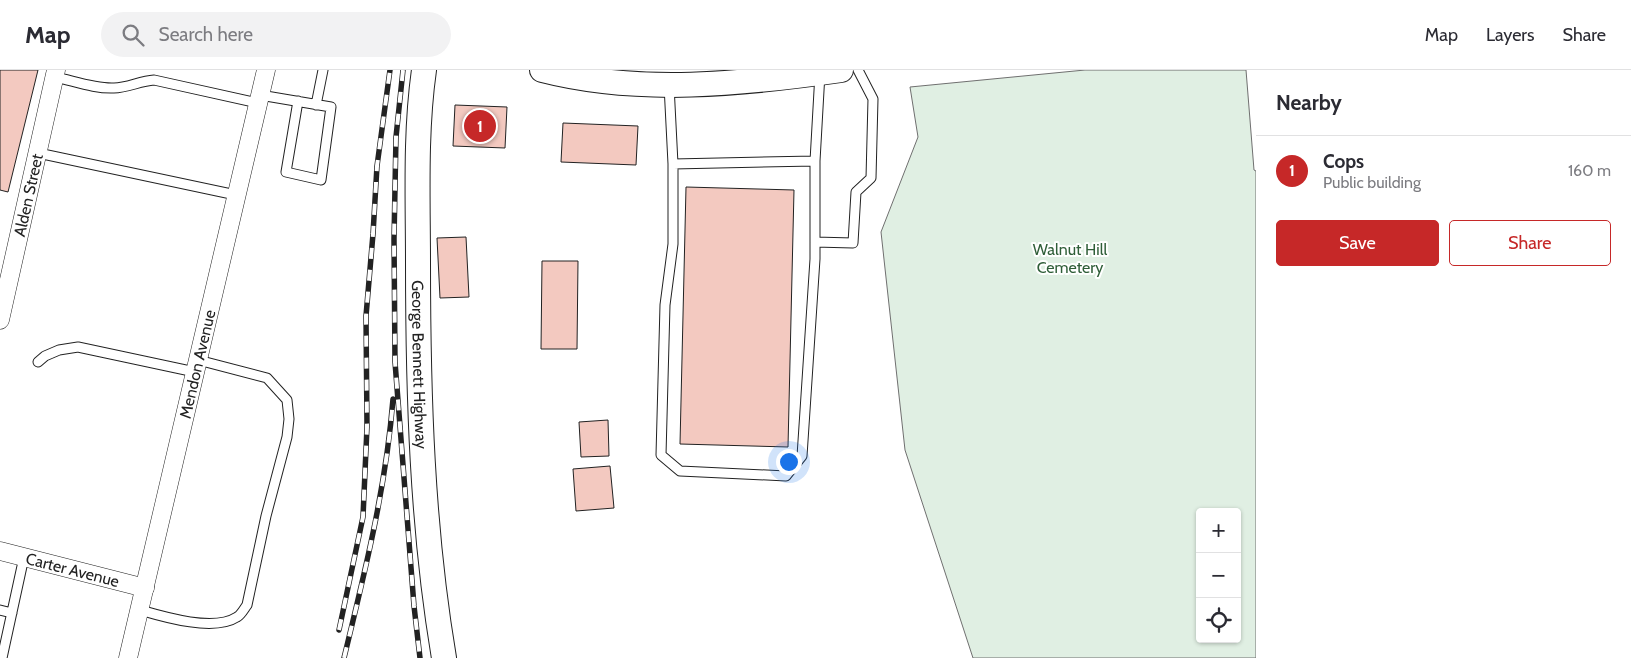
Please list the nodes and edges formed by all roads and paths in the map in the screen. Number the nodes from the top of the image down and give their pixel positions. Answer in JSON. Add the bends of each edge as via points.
{"nodes":[{"id":1,"x":266,"y":70,"type":"edge"},
{"id":2,"x":323,"y":70,"type":"edge"},
{"id":3,"x":424,"y":70,"type":"edge"},
{"id":4,"x":858,"y":70,"type":"edge"},
{"id":5,"x":554,"y":71,"type":"edge"},
{"id":6,"x":827,"y":71,"type":"edge"},
{"id":7,"x":56,"y":73,"type":"edge"},
{"id":8,"x":670,"y":84,"type":"junction"},
{"id":9,"x":259,"y":99,"type":"junction"},
{"id":10,"x":298,"y":102,"type":"junction"},
{"id":11,"x":316,"y":105,"type":"junction"},
{"id":12,"x":38,"y":153,"type":"junction"},
{"id":13,"x":814,"y":161,"type":"junction"},
{"id":14,"x":673,"y":164,"type":"junction"},
{"id":15,"x":236,"y":195,"type":"junction"},
{"id":16,"x":815,"y":242,"type":"junction"},
{"id":17,"x":0,"y":320,"type":"edge"},
{"id":18,"x":38,"y":362,"type":"dead end"},
{"id":19,"x":196,"y":366,"type":"junction"},
{"id":20,"x":0,"y":551,"type":"edge"},
{"id":21,"x":24,"y":558,"type":"junction"},
{"id":22,"x":145,"y":588,"type":"junction"},
{"id":23,"x":0,"y":610,"type":"edge"},
{"id":24,"x":140,"y":610,"type":"junction"},
{"id":25,"x":12,"y":613,"type":"junction"},
{"id":26,"x":2,"y":658,"type":"edge"},
{"id":27,"x":128,"y":658,"type":"edge"},
{"id":28,"x":444,"y":658,"type":"edge"}],
"edges":[{"from":1,"to":9,"type":"street","name":"Mendon Avenue"},
{"from":2,"to":11,"type":"lane"},
{"from":3,"to":28,"type":"main road","name":"George Bennett Highway","via":[[418,184],[419,376],[425,494],[435,603]]},
{"from":4,"to":16,"type":"lane","via":[[873,99],[871,178],[856,192],[853,243]]},
{"from":5,"to":8,"type":"main road","via":[[602,81]]},
{"from":6,"to":8,"type":"main road","via":[[727,82]]},
{"from":6,"to":13,"type":"lane"},
{"from":7,"to":9,"type":"lane","via":[[101,87],[116,88],[154,80]]},
{"from":7,"to":12,"type":"street","name":"Alden Street"},
{"from":8,"to":14,"type":"lane"},
{"from":9,"to":10,"type":"lane"},
{"from":9,"to":15,"type":"street","name":"Mendon Avenue"},
{"from":10,"to":11,"type":"lane"},
{"from":10,"to":11,"type":"lane","via":[[286,172],[321,180],[331,108]]},
{"from":12,"to":15,"type":"lane"},
{"from":12,"to":17,"type":"street","name":"Alden Street"},
{"from":13,"to":14,"type":"lane"},
{"from":13,"to":16,"type":"lane"},
{"from":14,"to":16,"type":"lane","via":[[674,244],[665,305],[661,455],[680,470],[786,476],[802,456]]},
{"from":15,"to":19,"type":"street","name":"Mendon Avenue"},
{"from":18,"to":19,"type":"lane","via":[[59,350],[78,347]]},
{"from":19,"to":22,"type":"street","name":"Mendon Avenue"},
{"from":19,"to":24,"type":"lane","via":[[266,378],[286,400],[287,436],[247,605],[238,617],[207,623],[179,621]]},
{"from":20,"to":21,"type":"street","name":"Carter Avenue"},
{"from":21,"to":22,"type":"street","name":"Carter Avenue"},
{"from":21,"to":25,"type":"lane"},
{"from":22,"to":24,"type":"street","name":"Mendon Avenue"},
{"from":23,"to":25,"type":"lane"},
{"from":24,"to":27,"type":"street","name":"Mendon Avenue"},
{"from":25,"to":26,"type":"lane"}]}
